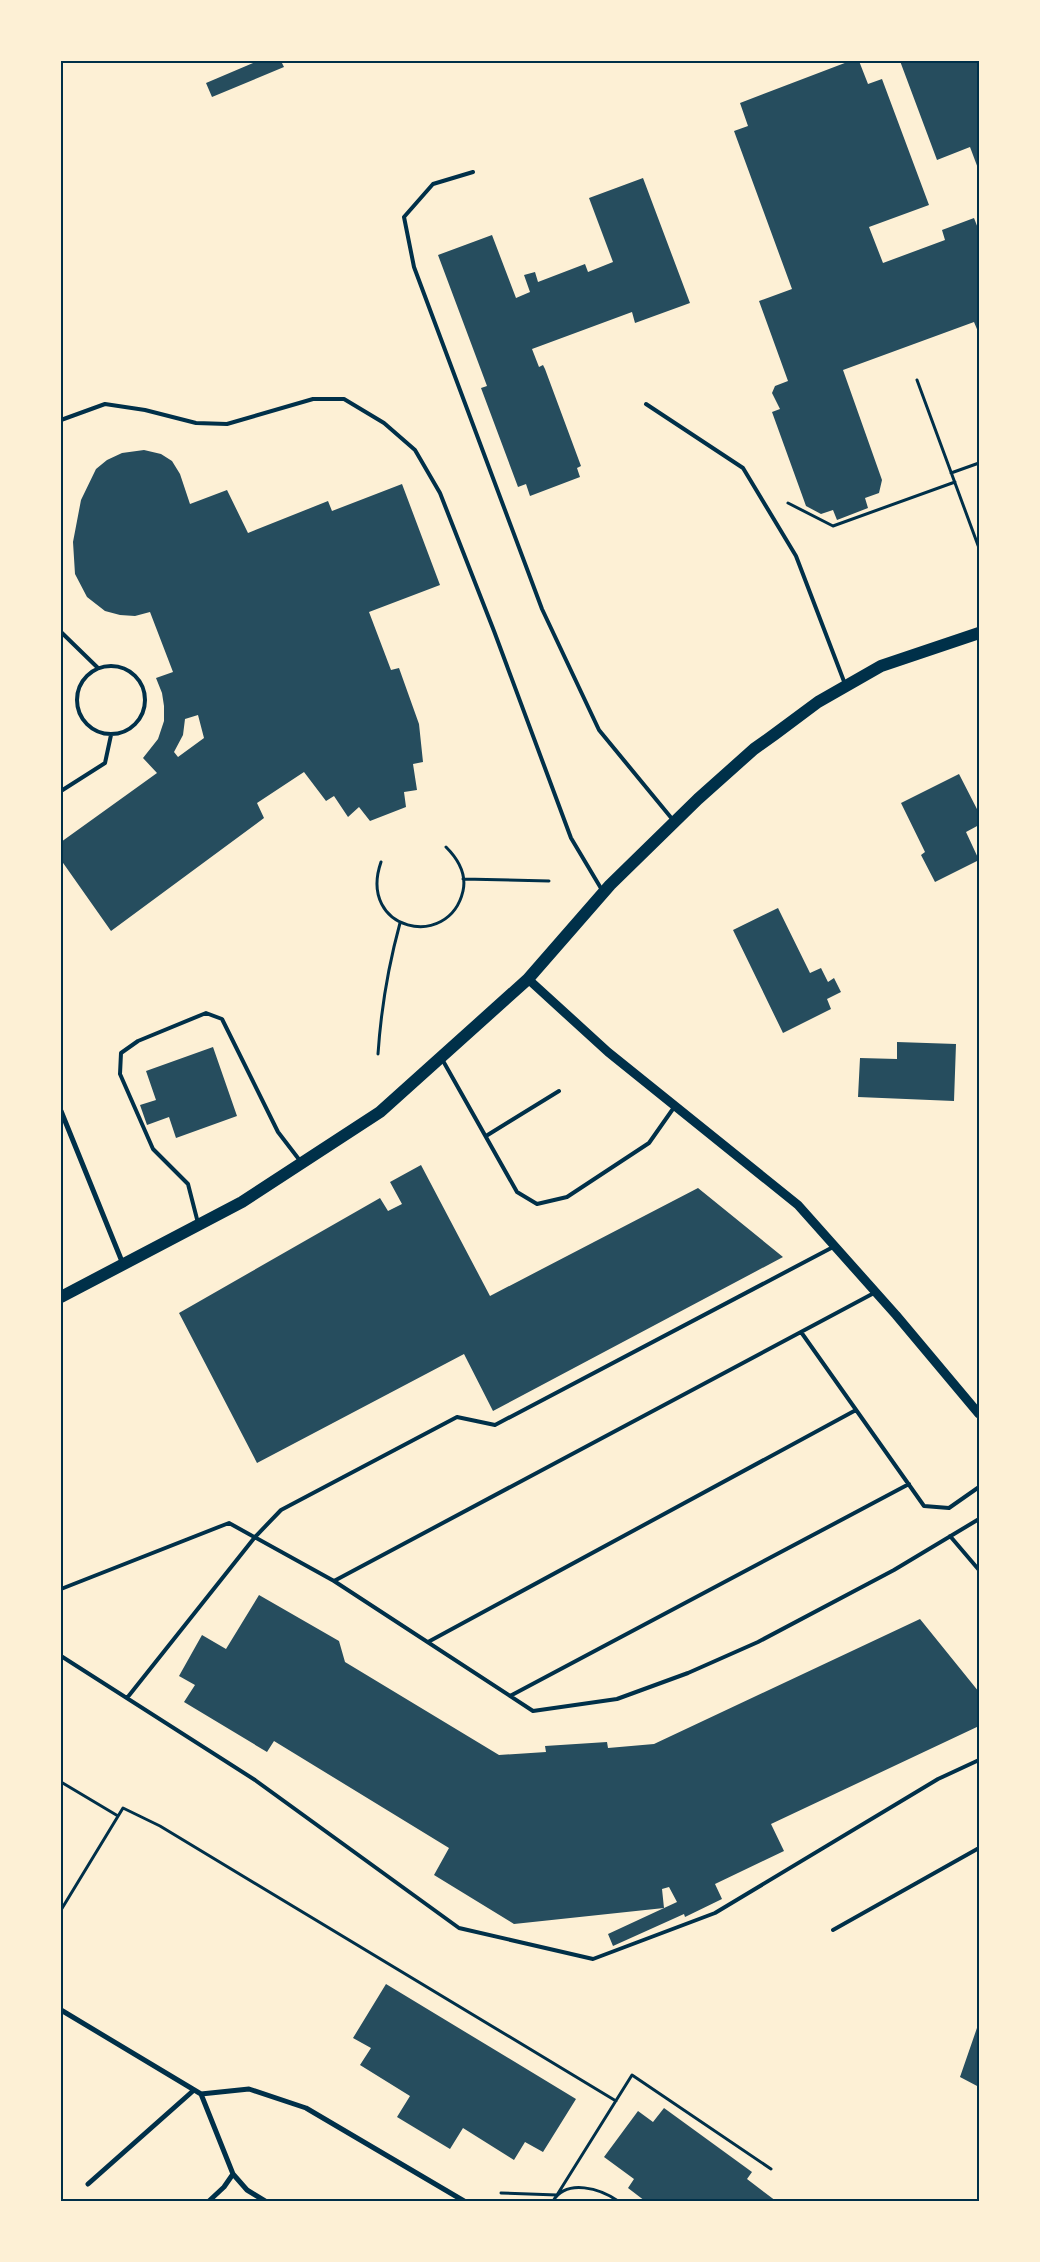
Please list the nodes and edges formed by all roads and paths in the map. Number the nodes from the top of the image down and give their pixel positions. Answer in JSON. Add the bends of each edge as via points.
{"nodes":[{"id":1,"x":473,"y":172,"type":"dead end"},
{"id":2,"x":917,"y":380,"type":"dead end"},
{"id":3,"x":646,"y":404,"type":"dead end"},
{"id":4,"x":61,"y":420,"type":"edge"},
{"id":5,"x":979,"y":463,"type":"edge"},
{"id":6,"x":951,"y":473,"type":"junction"},
{"id":7,"x":955,"y":482,"type":"junction"},
{"id":8,"x":754,"y":486,"type":"junction"},
{"id":9,"x":979,"y":548,"type":"edge"},
{"id":10,"x":61,"y":632,"type":"edge"},
{"id":11,"x":979,"y":633,"type":"edge"},
{"id":12,"x":98,"y":668,"type":"junction"},
{"id":13,"x":846,"y":686,"type":"junction"},
{"id":14,"x":111,"y":735,"type":"junction"},
{"id":15,"x":61,"y":791,"type":"edge"},
{"id":16,"x":675,"y":822,"type":"junction"},
{"id":17,"x":446,"y":847,"type":"dead end"},
{"id":18,"x":380,"y":862,"type":"dead end"},
{"id":19,"x":463,"y":879,"type":"junction"},
{"id":20,"x":549,"y":881,"type":"dead end"},
{"id":21,"x":603,"y":893,"type":"junction"},
{"id":22,"x":400,"y":923,"type":"junction"},
{"id":23,"x":528,"y":979,"type":"junction"},
{"id":24,"x":378,"y":1054,"type":"dead end"},
{"id":25,"x":441,"y":1057,"type":"junction"},
{"id":26,"x":559,"y":1091,"type":"dead end"},
{"id":27,"x":675,"y":1106,"type":"junction"},
{"id":28,"x":61,"y":1111,"type":"edge"},
{"id":29,"x":486,"y":1136,"type":"junction"},
{"id":30,"x":303,"y":1164,"type":"junction"},
{"id":31,"x":199,"y":1225,"type":"junction"},
{"id":32,"x":835,"y":1246,"type":"junction"},
{"id":33,"x":123,"y":1265,"type":"junction"},
{"id":34,"x":876,"y":1292,"type":"junction"},
{"id":35,"x":61,"y":1297,"type":"edge"},
{"id":36,"x":801,"y":1332,"type":"junction"},
{"id":37,"x":856,"y":1410,"type":"junction"},
{"id":38,"x":979,"y":1414,"type":"edge"},
{"id":39,"x":909,"y":1484,"type":"junction"},
{"id":40,"x":979,"y":1487,"type":"edge"},
{"id":41,"x":979,"y":1519,"type":"edge"},
{"id":42,"x":950,"y":1536,"type":"junction"},
{"id":43,"x":254,"y":1537,"type":"junction"},
{"id":44,"x":979,"y":1570,"type":"edge"},
{"id":45,"x":334,"y":1581,"type":"junction"},
{"id":46,"x":61,"y":1589,"type":"edge"},
{"id":47,"x":428,"y":1642,"type":"junction"},
{"id":48,"x":61,"y":1656,"type":"edge"},
{"id":49,"x":510,"y":1696,"type":"junction"},
{"id":50,"x":127,"y":1698,"type":"junction"},
{"id":51,"x":979,"y":1760,"type":"edge"},
{"id":52,"x":61,"y":1782,"type":"edge"},
{"id":53,"x":118,"y":1816,"type":"junction"},
{"id":54,"x":979,"y":1848,"type":"edge"},
{"id":55,"x":61,"y":1910,"type":"edge"},
{"id":56,"x":833,"y":1930,"type":"dead end"},
{"id":57,"x":61,"y":2010,"type":"edge"},
{"id":58,"x":194,"y":2090,"type":"junction"},
{"id":59,"x":201,"y":2094,"type":"junction"},
{"id":60,"x":616,"y":2102,"type":"junction"},
{"id":61,"x":771,"y":2169,"type":"dead end"},
{"id":62,"x":233,"y":2174,"type":"junction"},
{"id":63,"x":88,"y":2184,"type":"dead end"},
{"id":64,"x":501,"y":2194,"type":"dead end"},
{"id":65,"x":557,"y":2195,"type":"junction"},
{"id":66,"x":209,"y":2201,"type":"edge"},
{"id":67,"x":265,"y":2201,"type":"edge"},
{"id":68,"x":464,"y":2201,"type":"edge"},
{"id":69,"x":553,"y":2201,"type":"edge"},
{"id":70,"x":618,"y":2201,"type":"edge"}],
"edges":[{"from":1,"to":16,"type":"lane","via":[[433,184],[404,218],[414,267],[542,608],[599,730]]},
{"from":2,"to":6,"type":"path"},
{"from":3,"to":8,"type":"lane","via":[[743,468]]},
{"from":4,"to":21,"type":"lane","via":[[106,404],[196,423],[227,424],[313,399],[344,400],[384,423],[415,450],[440,493],[571,838]]},
{"from":5,"to":6,"type":"path"},
{"from":6,"to":7,"type":"path"},
{"from":7,"to":8,"type":"path","via":[[833,526]]},
{"from":7,"to":9,"type":"path"},
{"from":8,"to":13,"type":"lane","via":[[796,556]]},
{"from":10,"to":12,"type":"lane"},
{"from":11,"to":13,"type":"main road","via":[[880,666]]},
{"from":12,"to":14,"type":"lane","via":[[84,678],[79,688],[78,710],[90,728]]},
{"from":12,"to":14,"type":"lane","via":[[115,666],[126,669],[135,675],[146,696],[140,719],[122,733]]},
{"from":13,"to":16,"type":"main road","via":[[754,748]]},
{"from":14,"to":15,"type":"lane","via":[[105,763]]},
{"from":16,"to":21,"type":"main road"},
{"from":17,"to":19,"type":"path","via":[[463,871]]},
{"from":18,"to":22,"type":"path","via":[[376,876],[380,903]]},
{"from":19,"to":20,"type":"path"},
{"from":19,"to":22,"type":"path","via":[[460,900],[442,921],[414,927]]},
{"from":21,"to":23,"type":"main road"},
{"from":22,"to":24,"type":"path","via":[[380,1012]]},
{"from":23,"to":25,"type":"main road"},
{"from":23,"to":27,"type":"street","via":[[608,1052]]},
{"from":25,"to":29,"type":"lane"},
{"from":25,"to":30,"type":"main road","via":[[380,1112]]},
{"from":26,"to":29,"type":"lane"},
{"from":27,"to":29,"type":"lane","via":[[649,1144],[567,1197],[537,1204],[517,1192]]},
{"from":27,"to":32,"type":"street","via":[[798,1205]]},
{"from":28,"to":33,"type":"street"},
{"from":30,"to":31,"type":"main road"},
{"from":30,"to":31,"type":"lane","via":[[278,1132],[222,1019],[206,1013],[138,1041],[121,1053],[120,1074],[153,1149],[188,1184]]},
{"from":31,"to":33,"type":"main road"},
{"from":32,"to":34,"type":"street"},
{"from":32,"to":43,"type":"lane","via":[[495,1425],[457,1417],[281,1510]]},
{"from":33,"to":35,"type":"main road"},
{"from":34,"to":36,"type":"lane"},
{"from":34,"to":38,"type":"street"},
{"from":36,"to":37,"type":"lane"},
{"from":36,"to":45,"type":"lane"},
{"from":37,"to":39,"type":"lane"},
{"from":37,"to":47,"type":"lane"},
{"from":39,"to":40,"type":"lane","via":[[924,1506],[949,1508]]},
{"from":39,"to":49,"type":"lane"},
{"from":41,"to":42,"type":"lane"},
{"from":42,"to":44,"type":"lane"},
{"from":42,"to":49,"type":"lane","via":[[894,1570],[758,1642],[618,1699],[532,1711]]},
{"from":43,"to":45,"type":"lane"},
{"from":43,"to":46,"type":"lane","via":[[229,1523]]},
{"from":43,"to":50,"type":"lane"},
{"from":45,"to":47,"type":"lane"},
{"from":47,"to":49,"type":"lane"},
{"from":48,"to":50,"type":"lane"},
{"from":50,"to":51,"type":"lane","via":[[255,1780],[459,1928],[593,1959],[714,1913],[938,1779]]},
{"from":52,"to":53,"type":"path"},
{"from":53,"to":55,"type":"path"},
{"from":53,"to":60,"type":"path","via":[[123,1808],[160,1826]]},
{"from":54,"to":56,"type":"lane"},
{"from":57,"to":58,"type":"street"},
{"from":58,"to":59,"type":"street"},
{"from":58,"to":63,"type":"street"},
{"from":59,"to":62,"type":"street"},
{"from":59,"to":68,"type":"street","via":[[249,2089],[306,2108]]},
{"from":60,"to":61,"type":"path","via":[[632,2075]]},
{"from":60,"to":65,"type":"path"},
{"from":62,"to":66,"type":"street"},
{"from":62,"to":67,"type":"street","via":[[248,2190]]},
{"from":64,"to":65,"type":"path"},
{"from":65,"to":69,"type":"path"},
{"from":65,"to":70,"type":"path","via":[[576,2187],[597,2189]]}]}
